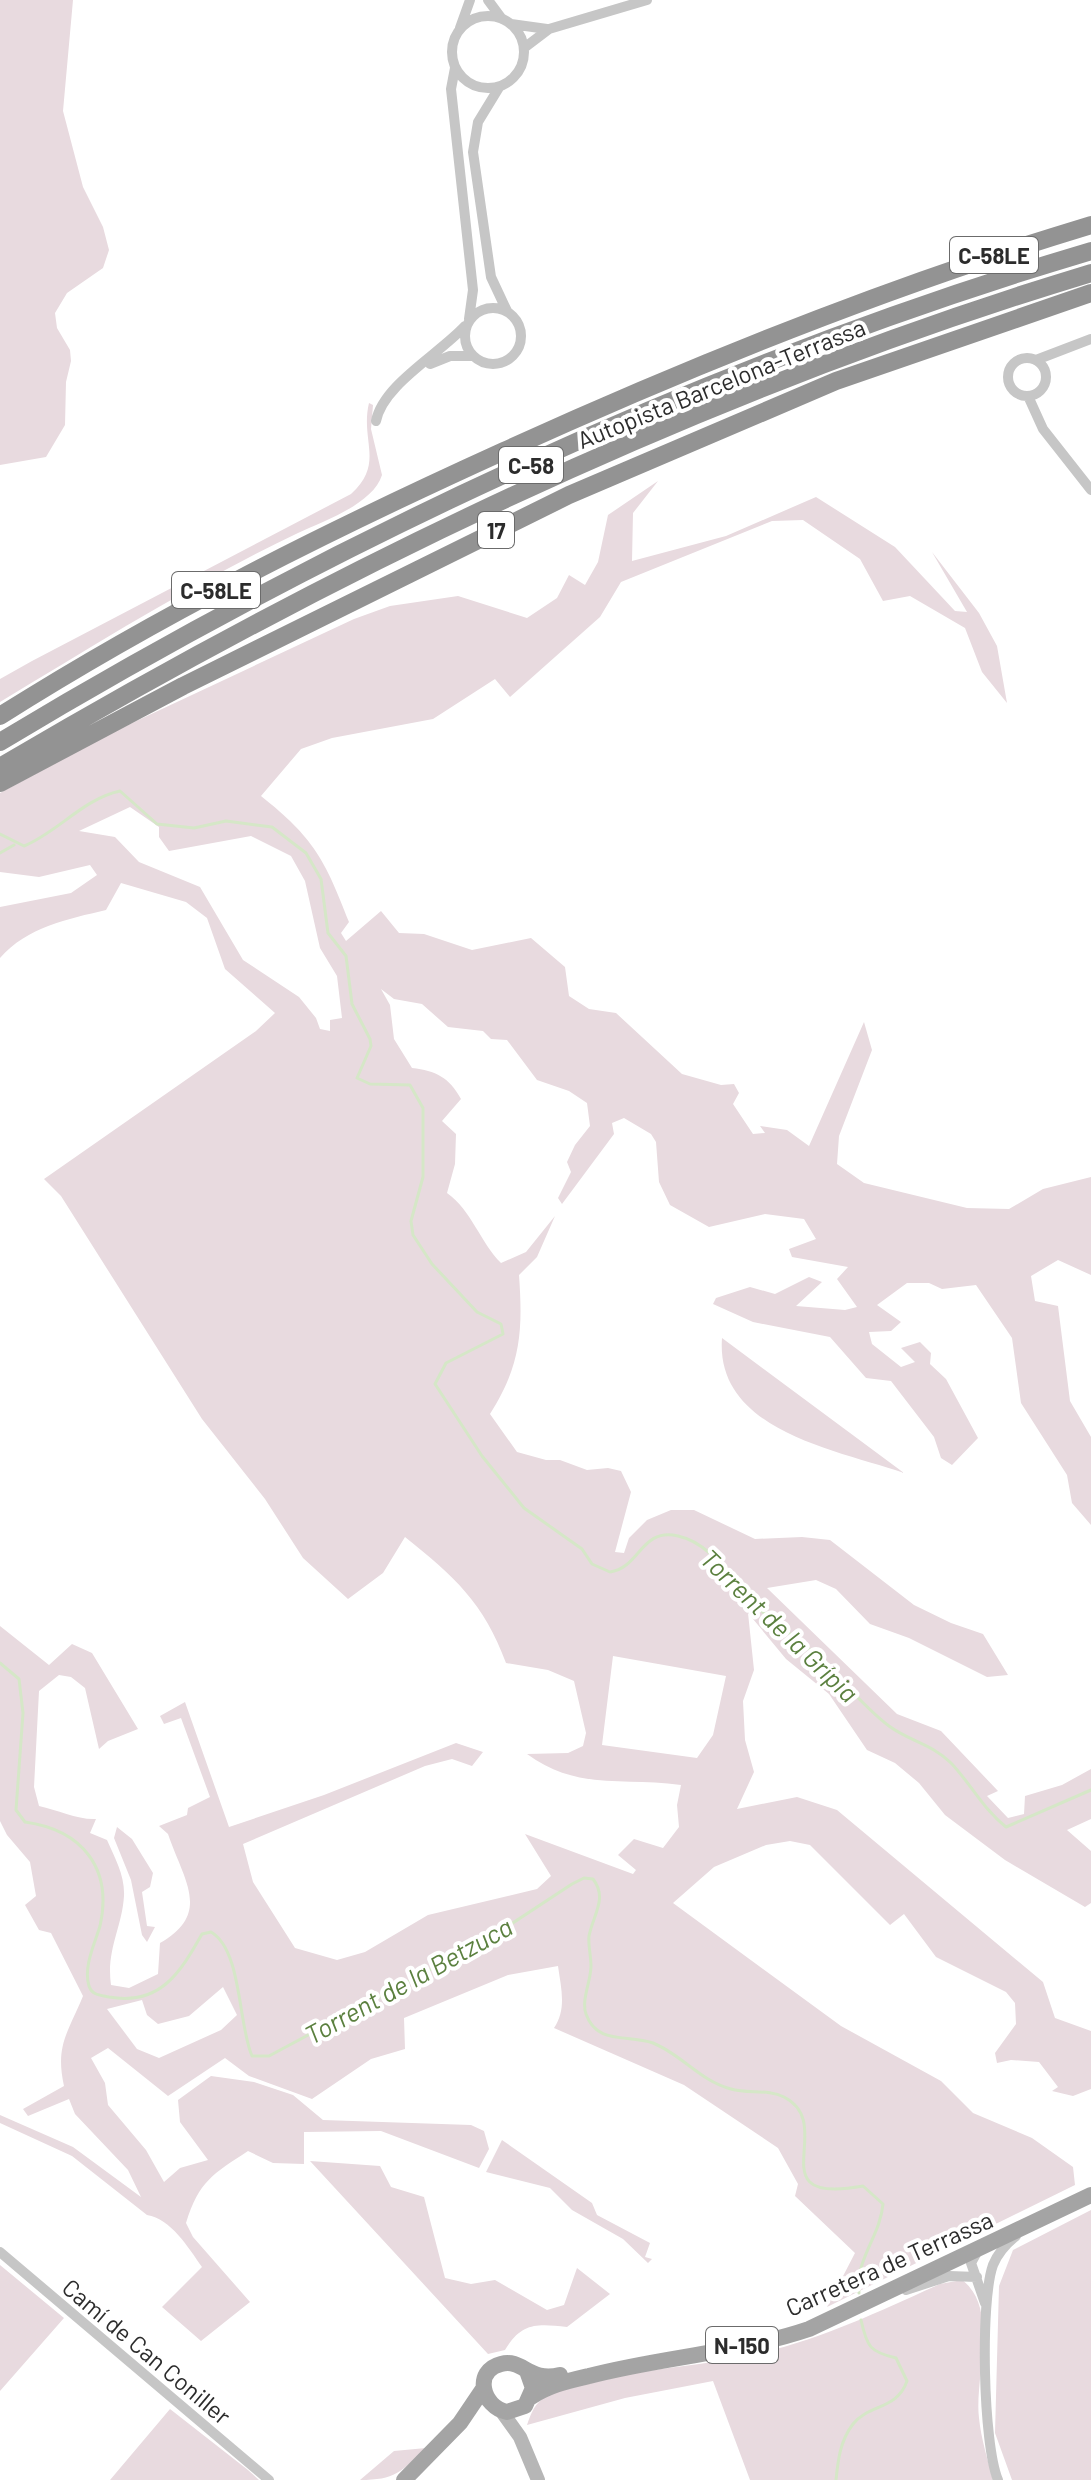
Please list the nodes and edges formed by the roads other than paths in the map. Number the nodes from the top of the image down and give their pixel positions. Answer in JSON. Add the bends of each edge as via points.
{"nodes":[{"id":1,"x":470,"y":0,"type":"edge"},
{"id":2,"x":488,"y":0,"type":"edge"},
{"id":3,"x":647,"y":0,"type":"edge"},
{"id":4,"x":506,"y":22,"type":"junction"},
{"id":5,"x":549,"y":29,"type":"junction"},
{"id":6,"x":460,"y":30,"type":"junction"},
{"id":7,"x":524,"y":48,"type":"junction"},
{"id":8,"x":455,"y":68,"type":"junction"},
{"id":9,"x":500,"y":86,"type":"junction"},
{"id":10,"x":1091,"y":225,"type":"edge"},
{"id":11,"x":1091,"y":251,"type":"edge"},
{"id":12,"x":1091,"y":273,"type":"edge"},
{"id":13,"x":1091,"y":293,"type":"edge"},
{"id":14,"x":507,"y":311,"type":"junction"},
{"id":15,"x":468,"y":322,"type":"junction"},
{"id":16,"x":1091,"y":339,"type":"edge"},
{"id":17,"x":472,"y":356,"type":"junction"},
{"id":18,"x":1036,"y":360,"type":"junction"},
{"id":19,"x":421,"y":368,"type":"junction"},
{"id":20,"x":1028,"y":396,"type":"junction"},
{"id":21,"x":376,"y":421,"type":"dead end"},
{"id":22,"x":1091,"y":490,"type":"edge"},
{"id":23,"x":0,"y":716,"type":"edge"},
{"id":24,"x":0,"y":742,"type":"edge"},
{"id":25,"x":0,"y":767,"type":"edge"},
{"id":26,"x":0,"y":783,"type":"edge"},
{"id":27,"x":1091,"y":2195,"type":"edge"},
{"id":28,"x":1035,"y":2222,"type":"junction"},
{"id":29,"x":0,"y":2252,"type":"edge"},
{"id":30,"x":973,"y":2254,"type":"junction"},
{"id":31,"x":992,"y":2268,"type":"junction"},
{"id":32,"x":977,"y":2277,"type":"junction"},
{"id":33,"x":874,"y":2301,"type":"junction"},
{"id":34,"x":987,"y":2313,"type":"junction"},
{"id":35,"x":605,"y":2370,"type":"junction"},
{"id":36,"x":527,"y":2371,"type":"junction"},
{"id":37,"x":483,"y":2389,"type":"junction"},
{"id":38,"x":528,"y":2402,"type":"junction"},
{"id":39,"x":500,"y":2411,"type":"junction"},
{"id":40,"x":520,"y":2437,"type":"junction"},
{"id":41,"x":269,"y":2480,"type":"edge"},
{"id":42,"x":404,"y":2480,"type":"edge"},
{"id":43,"x":413,"y":2480,"type":"edge"},
{"id":44,"x":538,"y":2480,"type":"edge"},
{"id":45,"x":998,"y":2480,"type":"edge"}],
"edges":[{"from":1,"to":6,"type":"street"},
{"from":2,"to":4,"type":"street"},
{"from":3,"to":5,"type":"street"},
{"from":4,"to":5,"type":"street"},
{"from":4,"to":6,"type":"street","via":[[479,17]]},
{"from":4,"to":7,"type":"street"},
{"from":5,"to":7,"type":"street"},
{"from":6,"to":8,"type":"street","via":[[451,50]]},
{"from":7,"to":9,"type":"street","via":[[520,68]]},
{"from":8,"to":9,"type":"street","via":[[477,87]]},
{"from":8,"to":15,"type":"street","via":[[451,89],[473,290]]},
{"from":9,"to":14,"type":"street","via":[[478,122],[473,152],[491,277]]},
{"from":10,"to":23,"type":"highway","number":"C-58LE","via":[[884,292],[593,410],[328,531],[105,651]]},
{"from":11,"to":24,"type":"highway","name":"Autopista Barcelona-Terrassa","number":"C-58","via":[[867,325],[592,437],[294,578]]},
{"from":12,"to":25,"type":"highway","name":"Autopista Barcelona-Terrassa","number":"C-58","via":[[811,369],[558,476],[304,598]]},
{"from":13,"to":26,"type":"highway","number":"17","via":[[911,352],[569,495]]},
{"from":14,"to":15,"type":"street","via":[[484,308]]},
{"from":14,"to":17,"type":"street","via":[[520,329],[514,354],[490,364]]},
{"from":15,"to":17,"type":"street","via":[[464,339]]},
{"from":15,"to":19,"type":"street"},
{"from":16,"to":18,"type":"street"},
{"from":17,"to":19,"type":"street","via":[[450,356]]},
{"from":18,"to":20,"type":"street","via":[[1045,370],[1046,382]]},
{"from":18,"to":20,"type":"street","via":[[1019,359],[1007,374],[1011,389]]},
{"from":19,"to":21,"type":"street","via":[[388,392]]},
{"from":20,"to":22,"type":"street","via":[[1043,429]]},
{"from":27,"to":28,"type":"main road","name":"Carretera de Terrassa","number":"N-150"},
{"from":28,"to":30,"type":"main road","name":"Carretera de Terrassa","number":"N-150"},
{"from":28,"to":31,"type":"street","via":[[1007,2244]]},
{"from":29,"to":41,"type":"street","name":"Camí de Can Coniller"},
{"from":30,"to":31,"type":"street"},
{"from":30,"to":32,"type":"street"},
{"from":30,"to":33,"type":"main road","name":"Carretera de Terrassa","number":"N-150"},
{"from":31,"to":34,"type":"street"},
{"from":32,"to":33,"type":"street","via":[[949,2276]]},
{"from":32,"to":34,"type":"street"},
{"from":33,"to":35,"type":"main road","name":"Carretera de Terrassa","number":"N-150","via":[[796,2333]]},
{"from":34,"to":45,"type":"street","via":[[985,2403]]},
{"from":35,"to":36,"type":"main road","name":"Carretera de Terrassa","number":"N-150","via":[[547,2378]]},
{"from":35,"to":38,"type":"main road","name":"Carretera de Terrassa","number":"N-150","via":[[554,2385]]},
{"from":36,"to":37,"type":"main road","number":"N-150","via":[[500,2364],[488,2373]]},
{"from":36,"to":38,"type":"main road","via":[[532,2383]]},
{"from":37,"to":39,"type":"main road"},
{"from":37,"to":42,"type":"main road","number":"N-150","via":[[460,2423]]},
{"from":38,"to":39,"type":"main road","number":"N-150"},
{"from":38,"to":40,"type":"street","via":[[520,2418]]},
{"from":39,"to":40,"type":"street"},
{"from":39,"to":43,"type":"main road","number":"N-150","via":[[476,2416]]},
{"from":40,"to":44,"type":"street"}]}
